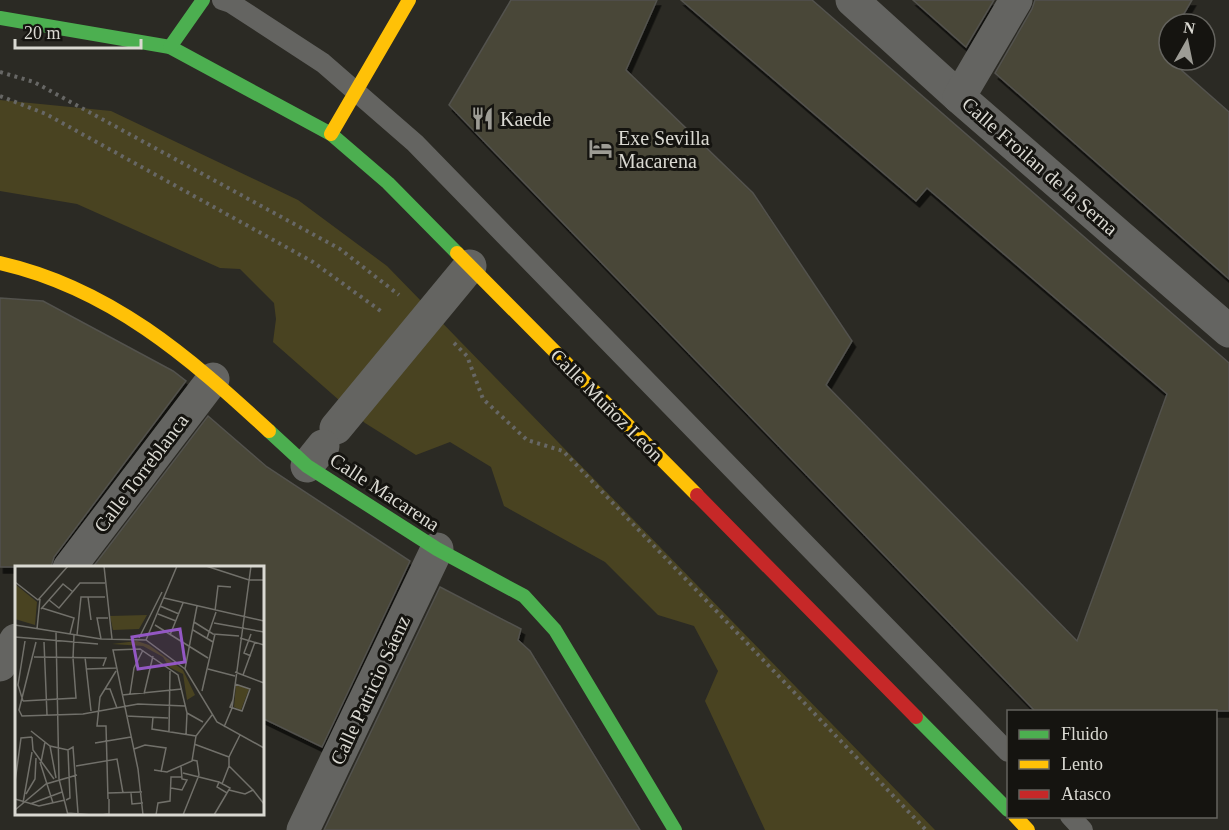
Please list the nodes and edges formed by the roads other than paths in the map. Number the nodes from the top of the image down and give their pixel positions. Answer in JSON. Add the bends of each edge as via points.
{"nodes":[{"id":1,"x":203,"y":0,"type":"edge"},
{"id":2,"x":222,"y":0,"type":"edge"},
{"id":3,"x":410,"y":0,"type":"edge"},
{"id":4,"x":852,"y":0,"type":"edge"},
{"id":5,"x":1016,"y":0,"type":"edge"},
{"id":6,"x":0,"y":18,"type":"edge"},
{"id":7,"x":170,"y":47,"type":"junction"},
{"id":8,"x":356,"y":91,"type":"junction"},
{"id":9,"x":959,"y":97,"type":"junction"},
{"id":10,"x":331,"y":134,"type":"junction"},
{"id":11,"x":0,"y":263,"type":"edge"},
{"id":12,"x":470,"y":266,"type":"junction"},
{"id":13,"x":1229,"y":331,"type":"edge"},
{"id":14,"x":213,"y":379,"type":"junction"},
{"id":15,"x":322,"y":447,"type":"junction"},
{"id":16,"x":437,"y":549,"type":"junction"},
{"id":17,"x":70,"y":566,"type":"edge"},
{"id":18,"x":15,"y":642,"type":"edge"},
{"id":19,"x":0,"y":665,"type":"edge"},
{"id":20,"x":1007,"y":751,"type":"edge"},
{"id":21,"x":1007,"y":809,"type":"edge"},
{"id":22,"x":1017,"y":818,"type":"edge"},
{"id":23,"x":1072,"y":818,"type":"edge"},
{"id":24,"x":303,"y":830,"type":"edge"},
{"id":25,"x":675,"y":830,"type":"edge"},
{"id":26,"x":1028,"y":830,"type":"edge"},
{"id":27,"x":1083,"y":830,"type":"edge"}],
"edges":[{"from":1,"to":7,"type":"main road"},
{"from":2,"to":8,"type":"lane","via":[[323,63]]},
{"from":3,"to":8,"type":"main road"},
{"from":4,"to":9,"type":"street","name":"Calle Froilan de la Serna"},
{"from":5,"to":9,"type":"street"},
{"from":6,"to":7,"type":"main road","name":"Calle Muñoz León"},
{"from":7,"to":10,"type":"main road","name":"Calle Muñoz León"},
{"from":8,"to":10,"type":"main road"},
{"from":8,"to":20,"type":"lane","via":[[415,143]]},
{"from":9,"to":13,"type":"street","name":"Calle Froilan de la Serna"},
{"from":10,"to":12,"type":"main road","name":"Calle Muñoz León","via":[[388,183]]},
{"from":11,"to":14,"type":"main road","name":"Calle Macarena","via":[[26,269],[87,294],[154,332]]},
{"from":12,"to":15,"type":"street"},
{"from":12,"to":21,"type":"main road","name":"Calle Muñoz León"},
{"from":14,"to":15,"type":"main road","name":"Calle Macarena"},
{"from":14,"to":17,"type":"street","name":"Calle Torreblanca"},
{"from":15,"to":16,"type":"main road","name":"Calle Macarena"},
{"from":16,"to":24,"type":"street","name":"Calle Patricio Sáenz"},
{"from":16,"to":25,"type":"main road","name":"Calle Macarena","via":[[524,596],[555,630]]},
{"from":18,"to":19,"type":"street"},
{"from":22,"to":26,"type":"main road"},
{"from":23,"to":27,"type":"lane"}]}
